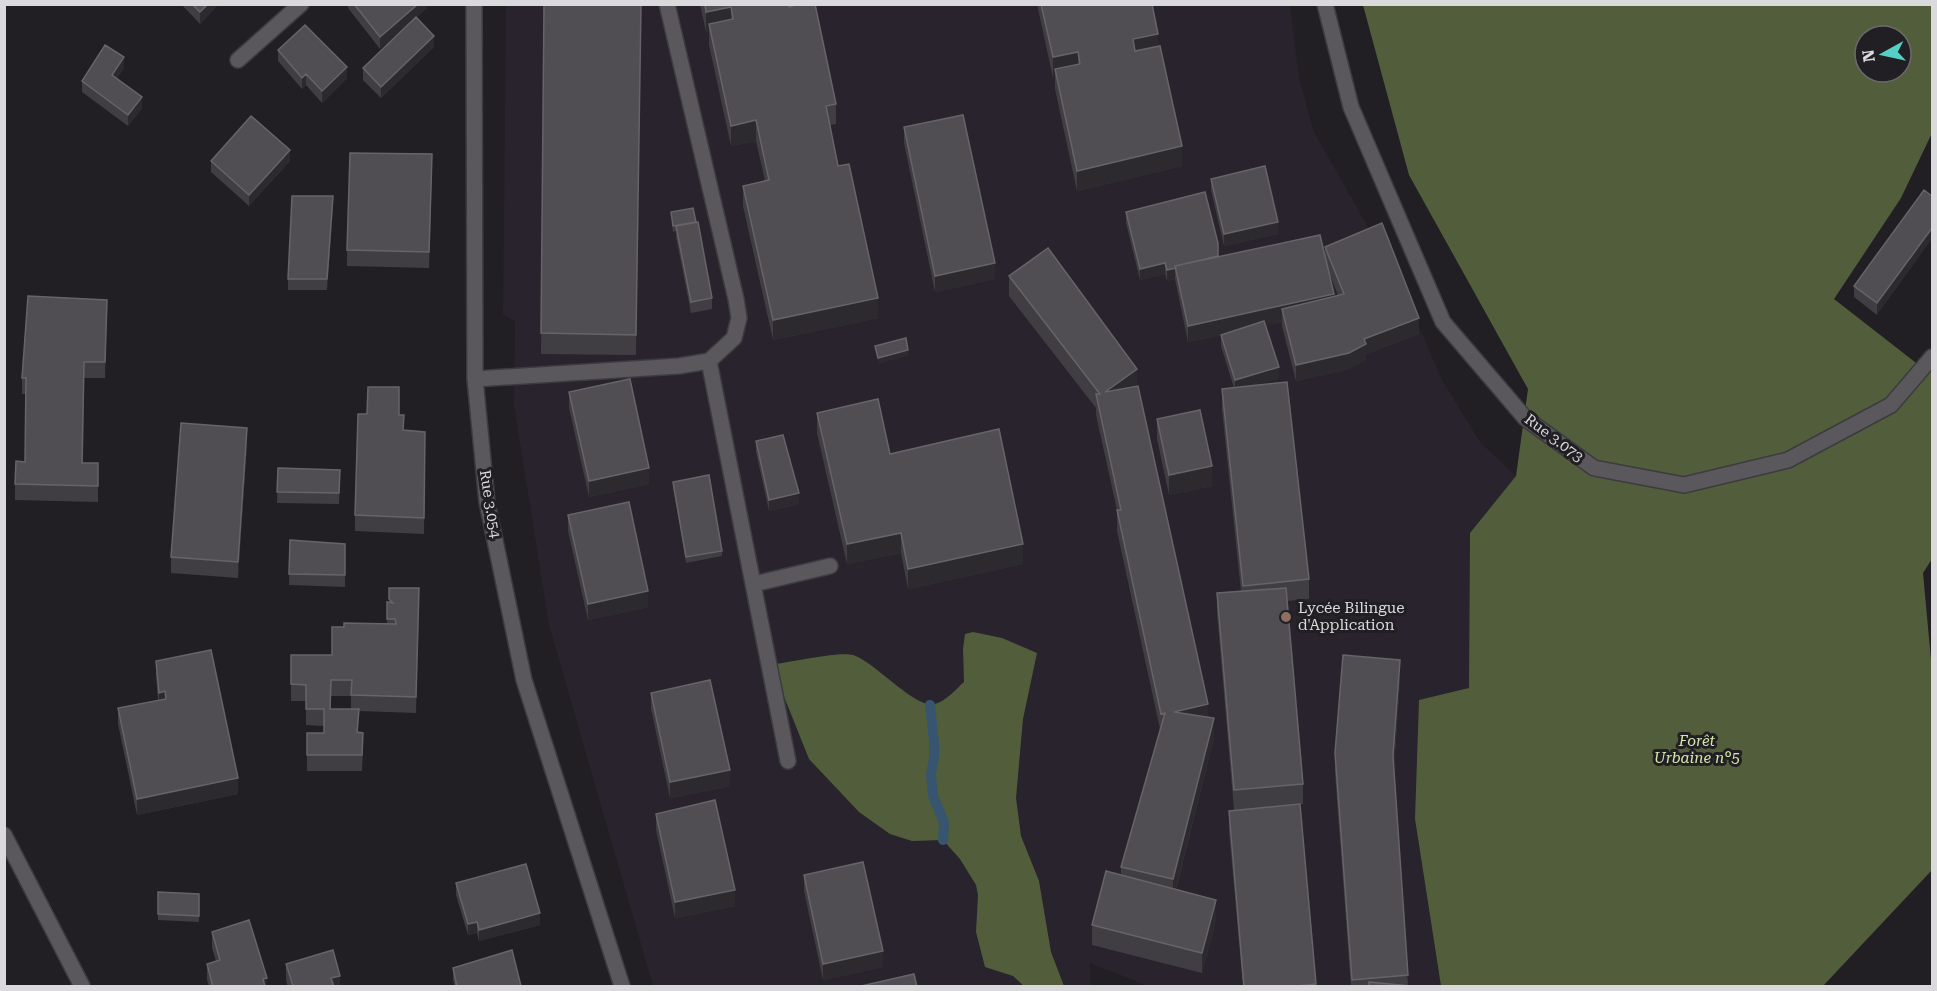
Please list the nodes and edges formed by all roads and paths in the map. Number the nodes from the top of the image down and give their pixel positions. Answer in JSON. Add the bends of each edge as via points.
{"nodes":[{"id":1,"x":301,"y":4,"type":"edge"},
{"id":2,"x":474,"y":4,"type":"edge"},
{"id":3,"x":667,"y":4,"type":"edge"},
{"id":4,"x":1325,"y":4,"type":"edge"},
{"id":5,"x":238,"y":60,"type":"dead end"},
{"id":6,"x":1932,"y":357,"type":"edge"},
{"id":7,"x":709,"y":361,"type":"junction"},
{"id":8,"x":475,"y":379,"type":"junction"},
{"id":9,"x":830,"y":566,"type":"dead end"},
{"id":10,"x":754,"y":584,"type":"junction"},
{"id":11,"x":788,"y":761,"type":"dead end"},
{"id":12,"x":4,"y":835,"type":"edge"},
{"id":13,"x":82,"y":987,"type":"edge"},
{"id":14,"x":622,"y":987,"type":"edge"}],
"edges":[{"from":1,"to":5,"type":"street"},
{"from":2,"to":8,"type":"street","name":"Rue 3.054"},
{"from":3,"to":7,"type":"street","via":[[739,318],[734,338]]},
{"from":4,"to":6,"type":"street","name":"Rue 3.073","via":[[1351,107],[1443,322],[1525,418],[1594,468],[1684,485],[1788,460],[1891,405]]},
{"from":7,"to":8,"type":"street"},
{"from":7,"to":10,"type":"street"},
{"from":8,"to":14,"type":"street","name":"Rue 3.054","via":[[487,502],[524,680]]},
{"from":9,"to":10,"type":"street"},
{"from":10,"to":11,"type":"street"},
{"from":12,"to":13,"type":"street"}]}
